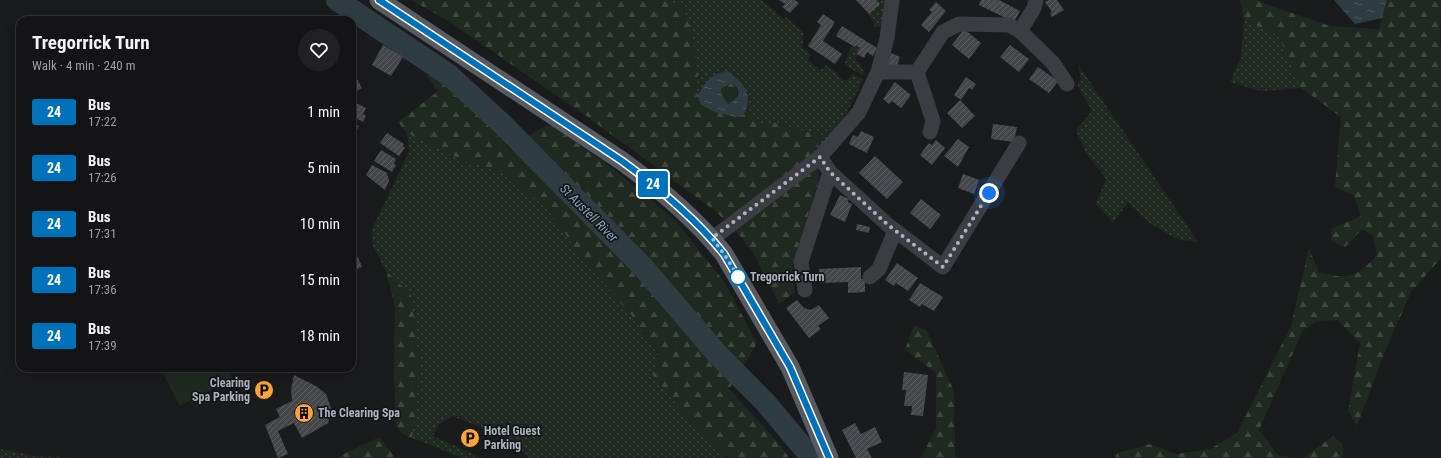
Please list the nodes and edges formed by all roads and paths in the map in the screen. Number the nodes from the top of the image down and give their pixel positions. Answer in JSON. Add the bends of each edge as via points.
{"nodes":[{"id":1,"x":379,"y":0,"type":"edge"},
{"id":2,"x":892,"y":0,"type":"edge"},
{"id":3,"x":1036,"y":0,"type":"edge"},
{"id":4,"x":1020,"y":31,"type":"junction"},
{"id":5,"x":878,"y":72,"type":"junction"},
{"id":6,"x":917,"y":72,"type":"junction"},
{"id":7,"x":1067,"y":84,"type":"dead end"},
{"id":8,"x":930,"y":132,"type":"dead end"},
{"id":9,"x":1019,"y":143,"type":"dead end"},
{"id":10,"x":820,"y":157,"type":"junction"},
{"id":11,"x":830,"y":172,"type":"junction"},
{"id":12,"x":894,"y":231,"type":"junction"},
{"id":13,"x":712,"y":238,"type":"junction"},
{"id":14,"x":870,"y":277,"type":"dead end"},
{"id":15,"x":805,"y":290,"type":"dead end"},
{"id":16,"x":829,"y":458,"type":"edge"}],
"edges":[{"from":1,"to":13,"type":"main road","via":[[622,161],[658,187]]},
{"from":2,"to":5,"type":"street","via":[[887,38]]},
{"from":3,"to":4,"type":"street"},
{"from":4,"to":6,"type":"street","via":[[1009,25],[959,24],[943,32]]},
{"from":4,"to":7,"type":"street","via":[[1053,63]]},
{"from":5,"to":6,"type":"street"},
{"from":5,"to":10,"type":"street","via":[[859,112]]},
{"from":6,"to":8,"type":"street","via":[[933,121]]},
{"from":9,"to":12,"type":"street","via":[[943,267]]},
{"from":10,"to":11,"type":"street"},
{"from":10,"to":13,"type":"street"},
{"from":11,"to":12,"type":"street"},
{"from":11,"to":15,"type":"street","via":[[801,262]]},
{"from":12,"to":14,"type":"street","via":[[879,269]]},
{"from":13,"to":16,"type":"main road","via":[[790,367]]}]}
